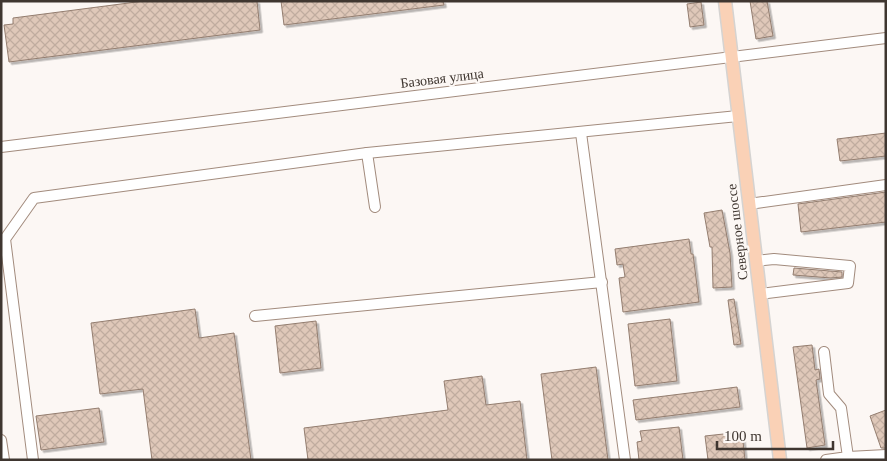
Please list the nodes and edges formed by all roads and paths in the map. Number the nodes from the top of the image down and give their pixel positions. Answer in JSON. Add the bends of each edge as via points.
{"nodes":[{"id":1,"x":725,"y":1,"type":"edge"},
{"id":2,"x":886,"y":38,"type":"edge"},
{"id":3,"x":731,"y":56,"type":"junction"},
{"id":4,"x":738,"y":116,"type":"junction"},
{"id":5,"x":581,"y":133,"type":"junction"},
{"id":6,"x":1,"y":147,"type":"edge"},
{"id":7,"x":367,"y":153,"type":"junction"},
{"id":8,"x":886,"y":185,"type":"edge"},
{"id":9,"x":749,"y":204,"type":"junction"},
{"id":10,"x":375,"y":207,"type":"dead end"},
{"id":11,"x":756,"y":261,"type":"junction"},
{"id":12,"x":602,"y":282,"type":"junction"},
{"id":13,"x":760,"y":294,"type":"junction"},
{"id":14,"x":254,"y":316,"type":"dead end"},
{"id":15,"x":824,"y":352,"type":"dead end"},
{"id":16,"x":1,"y":440,"type":"edge"},
{"id":17,"x":886,"y":454,"type":"edge"},
{"id":18,"x":848,"y":457,"type":"junction"},
{"id":19,"x":4,"y":460,"type":"edge"},
{"id":20,"x":33,"y":460,"type":"edge"},
{"id":21,"x":625,"y":460,"type":"edge"},
{"id":22,"x":780,"y":460,"type":"edge"},
{"id":23,"x":826,"y":460,"type":"edge"}],
"edges":[{"from":1,"to":3,"type":"main road","name":"Северное шоссе"},
{"from":2,"to":3,"type":"street","name":"Базовая улица"},
{"from":3,"to":4,"type":"main road","name":"Северное шоссе"},
{"from":3,"to":6,"type":"street","name":"Базовая улица"},
{"from":4,"to":5,"type":"street"},
{"from":4,"to":9,"type":"main road","name":"Северное шоссе"},
{"from":5,"to":7,"type":"street"},
{"from":5,"to":12,"type":"street"},
{"from":7,"to":10,"type":"street"},
{"from":7,"to":20,"type":"street","via":[[34,198],[5,239]]},
{"from":8,"to":9,"type":"street"},
{"from":9,"to":11,"type":"main road","name":"Северное шоссе"},
{"from":11,"to":13,"type":"main road","name":"Северное шоссе"},
{"from":11,"to":13,"type":"street","via":[[774,259],[850,266],[848,283]]},
{"from":12,"to":14,"type":"street"},
{"from":12,"to":21,"type":"street"},
{"from":13,"to":22,"type":"main road","name":"Северное шоссе"},
{"from":15,"to":18,"type":"street","via":[[829,394],[841,408]]},
{"from":16,"to":19,"type":"street"},
{"from":17,"to":18,"type":"street"},
{"from":18,"to":23,"type":"street"}]}
